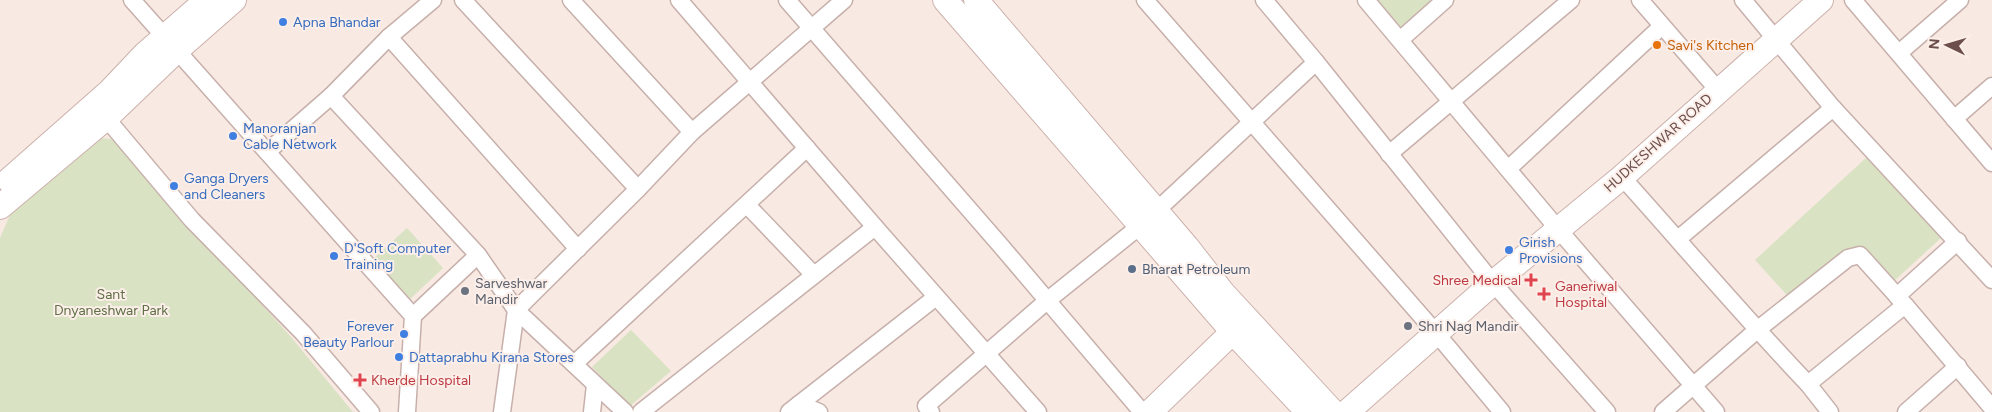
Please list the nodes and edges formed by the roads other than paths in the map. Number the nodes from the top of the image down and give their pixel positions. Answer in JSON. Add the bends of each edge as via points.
{"nodes":[{"id":1,"x":132,"y":0,"type":"edge"},
{"id":2,"x":207,"y":0,"type":"edge"},
{"id":3,"x":234,"y":0,"type":"edge"},
{"id":4,"x":433,"y":0,"type":"edge"},
{"id":5,"x":463,"y":0,"type":"edge"},
{"id":6,"x":572,"y":0,"type":"edge"},
{"id":7,"x":679,"y":0,"type":"edge"},
{"id":8,"x":786,"y":0,"type":"edge"},
{"id":9,"x":844,"y":0,"type":"edge"},
{"id":10,"x":945,"y":0,"type":"edge"},
{"id":11,"x":976,"y":0,"type":"edge"},
{"id":12,"x":1145,"y":0,"type":"edge"},
{"id":13,"x":1264,"y":0,"type":"edge"},
{"id":14,"x":1366,"y":0,"type":"edge"},
{"id":15,"x":1445,"y":0,"type":"edge"},
{"id":16,"x":1570,"y":0,"type":"edge"},
{"id":17,"x":1640,"y":0,"type":"edge"},
{"id":18,"x":1744,"y":0,"type":"edge"},
{"id":19,"x":1822,"y":0,"type":"edge"},
{"id":20,"x":1854,"y":0,"type":"edge"},
{"id":21,"x":1960,"y":0,"type":"edge"},
{"id":22,"x":1662,"y":26,"type":"junction"},
{"id":23,"x":811,"y":28,"type":"junction"},
{"id":24,"x":389,"y":37,"type":"junction"},
{"id":25,"x":1400,"y":40,"type":"junction"},
{"id":26,"x":1777,"y":40,"type":"junction"},
{"id":27,"x":171,"y":43,"type":"junction"},
{"id":28,"x":1899,"y":52,"type":"junction"},
{"id":29,"x":1316,"y":62,"type":"junction"},
{"id":30,"x":750,"y":81,"type":"junction"},
{"id":31,"x":1992,"y":86,"type":"edge"},
{"id":32,"x":1718,"y":90,"type":"junction"},
{"id":33,"x":331,"y":96,"type":"junction"},
{"id":34,"x":1451,"y":101,"type":"junction"},
{"id":35,"x":1833,"y":108,"type":"junction"},
{"id":36,"x":106,"y":118,"type":"junction"},
{"id":37,"x":1954,"y":118,"type":"junction"},
{"id":38,"x":1251,"y":121,"type":"junction"},
{"id":39,"x":692,"y":132,"type":"junction"},
{"id":40,"x":807,"y":148,"type":"junction"},
{"id":41,"x":267,"y":152,"type":"junction"},
{"id":42,"x":1389,"y":154,"type":"junction"},
{"id":43,"x":47,"y":156,"type":"junction"},
{"id":44,"x":1992,"y":163,"type":"edge"},
{"id":45,"x":1508,"y":169,"type":"junction"},
{"id":46,"x":1622,"y":177,"type":"junction"},
{"id":47,"x":0,"y":188,"type":"edge"},
{"id":48,"x":638,"y":189,"type":"junction"},
{"id":49,"x":747,"y":205,"type":"junction"},
{"id":50,"x":0,"y":207,"type":"edge"},
{"id":51,"x":1147,"y":218,"type":"junction"},
{"id":52,"x":875,"y":227,"type":"junction"},
{"id":53,"x":1558,"y":229,"type":"junction"},
{"id":54,"x":1678,"y":239,"type":"junction"},
{"id":55,"x":1958,"y":241,"type":"junction"},
{"id":56,"x":578,"y":249,"type":"junction"},
{"id":57,"x":478,"y":255,"type":"junction"},
{"id":58,"x":814,"y":275,"type":"junction"},
{"id":59,"x":1992,"y":280,"type":"edge"},
{"id":60,"x":1493,"y":283,"type":"junction"},
{"id":61,"x":936,"y":297,"type":"junction"},
{"id":62,"x":1048,"y":300,"type":"junction"},
{"id":63,"x":1901,"y":300,"type":"junction"},
{"id":64,"x":516,"y":310,"type":"junction"},
{"id":65,"x":413,"y":316,"type":"junction"},
{"id":66,"x":1240,"y":325,"type":"junction"},
{"id":67,"x":1757,"y":330,"type":"junction"},
{"id":68,"x":1438,"y":334,"type":"junction"},
{"id":69,"x":986,"y":353,"type":"junction"},
{"id":70,"x":574,"y":364,"type":"junction"},
{"id":71,"x":1958,"y":366,"type":"junction"},
{"id":72,"x":1808,"y":384,"type":"junction"},
{"id":73,"x":594,"y":385,"type":"junction"},
{"id":74,"x":1694,"y":386,"type":"junction"},
{"id":75,"x":794,"y":408,"type":"edge"},
{"id":76,"x":1992,"y":408,"type":"edge"},
{"id":77,"x":925,"y":410,"type":"edge"},
{"id":78,"x":371,"y":412,"type":"edge"},
{"id":79,"x":406,"y":412,"type":"edge"},
{"id":80,"x":502,"y":412,"type":"edge"},
{"id":81,"x":592,"y":412,"type":"edge"},
{"id":82,"x":625,"y":412,"type":"edge"},
{"id":83,"x":642,"y":412,"type":"edge"},
{"id":84,"x":819,"y":412,"type":"edge"},
{"id":85,"x":1038,"y":412,"type":"edge"},
{"id":86,"x":1142,"y":412,"type":"edge"},
{"id":87,"x":1150,"y":412,"type":"edge"},
{"id":88,"x":1308,"y":412,"type":"edge"},
{"id":89,"x":1333,"y":412,"type":"edge"},
{"id":90,"x":1347,"y":412,"type":"edge"},
{"id":91,"x":1502,"y":412,"type":"edge"},
{"id":92,"x":1607,"y":412,"type":"edge"},
{"id":93,"x":1662,"y":412,"type":"edge"},
{"id":94,"x":1716,"y":412,"type":"edge"},
{"id":95,"x":1830,"y":412,"type":"edge"},
{"id":96,"x":1906,"y":412,"type":"edge"}],
"edges":[{"from":1,"to":27,"type":"street"},
{"from":2,"to":27,"type":"main road"},
{"from":3,"to":27,"type":"main road"},
{"from":4,"to":24,"type":"street"},
{"from":5,"to":48,"type":"street"},
{"from":6,"to":39,"type":"street"},
{"from":7,"to":30,"type":"street"},
{"from":8,"to":23,"type":"street"},
{"from":9,"to":23,"type":"street"},
{"from":10,"to":51,"type":"main road"},
{"from":11,"to":51,"type":"main road"},
{"from":12,"to":38,"type":"street"},
{"from":13,"to":29,"type":"street"},
{"from":14,"to":25,"type":"street"},
{"from":15,"to":25,"type":"street"},
{"from":16,"to":34,"type":"street"},
{"from":17,"to":22,"type":"street"},
{"from":18,"to":26,"type":"street"},
{"from":19,"to":26,"type":"main road","name":"HUDKESHWAR ROAD"},
{"from":20,"to":28,"type":"street"},
{"from":21,"to":28,"type":"street"},
{"from":22,"to":32,"type":"street"},
{"from":22,"to":45,"type":"street"},
{"from":23,"to":30,"type":"street"},
{"from":23,"to":62,"type":"street"},
{"from":24,"to":33,"type":"street"},
{"from":24,"to":56,"type":"street"},
{"from":25,"to":34,"type":"street"},
{"from":26,"to":32,"type":"main road","name":"HUDKESHWAR ROAD"},
{"from":26,"to":35,"type":"street"},
{"from":27,"to":36,"type":"main road"},
{"from":27,"to":41,"type":"street"},
{"from":27,"to":43,"type":"main road","via":[[145,54]]},
{"from":28,"to":37,"type":"street"},
{"from":29,"to":38,"type":"street"},
{"from":29,"to":42,"type":"street"},
{"from":30,"to":39,"type":"street"},
{"from":30,"to":40,"type":"street"},
{"from":31,"to":37,"type":"street"},
{"from":32,"to":46,"type":"main road","name":"HUDKESHWAR ROAD"},
{"from":33,"to":41,"type":"street"},
{"from":33,"to":57,"type":"street"},
{"from":34,"to":42,"type":"street"},
{"from":34,"to":45,"type":"street"},
{"from":35,"to":54,"type":"street"},
{"from":35,"to":55,"type":"street"},
{"from":36,"to":43,"type":"main road"},
{"from":36,"to":78,"type":"street","via":[[192,220],[303,332]]},
{"from":37,"to":44,"type":"street"},
{"from":38,"to":51,"type":"street"},
{"from":38,"to":68,"type":"street"},
{"from":39,"to":48,"type":"street"},
{"from":40,"to":49,"type":"street"},
{"from":40,"to":52,"type":"street"},
{"from":41,"to":65,"type":"street"},
{"from":42,"to":60,"type":"street"},
{"from":43,"to":47,"type":"main road"},
{"from":43,"to":50,"type":"main road"},
{"from":45,"to":53,"type":"street"},
{"from":46,"to":53,"type":"main road","name":"HUDKESHWAR ROAD"},
{"from":46,"to":54,"type":"street"},
{"from":48,"to":56,"type":"street"},
{"from":49,"to":58,"type":"street"},
{"from":49,"to":70,"type":"street"},
{"from":51,"to":62,"type":"street"},
{"from":51,"to":66,"type":"main road"},
{"from":52,"to":58,"type":"street"},
{"from":52,"to":61,"type":"street"},
{"from":53,"to":60,"type":"main road","name":"HUDKESHWAR ROAD"},
{"from":53,"to":74,"type":"street"},
{"from":54,"to":67,"type":"street"},
{"from":55,"to":59,"type":"street"},
{"from":55,"to":63,"type":"street"},
{"from":56,"to":64,"type":"street"},
{"from":57,"to":64,"type":"street"},
{"from":57,"to":65,"type":"street"},
{"from":58,"to":83,"type":"street"},
{"from":60,"to":68,"type":"main road","name":"HUDKESHWAR ROAD"},
{"from":60,"to":92,"type":"street"},
{"from":61,"to":69,"type":"street"},
{"from":61,"to":75,"type":"street"},
{"from":62,"to":69,"type":"street"},
{"from":62,"to":86,"type":"street"},
{"from":63,"to":67,"type":"street","via":[[1860,255],[1848,258]]},
{"from":63,"to":71,"type":"street"},
{"from":63,"to":72,"type":"street"},
{"from":64,"to":70,"type":"street"},
{"from":64,"to":80,"type":"street"},
{"from":65,"to":79,"type":"street"},
{"from":66,"to":87,"type":"main road"},
{"from":66,"to":88,"type":"main road"},
{"from":66,"to":89,"type":"main road"},
{"from":67,"to":72,"type":"street"},
{"from":67,"to":74,"type":"street"},
{"from":68,"to":90,"type":"main road","name":"HUDKESHWAR ROAD"},
{"from":68,"to":91,"type":"street"},
{"from":69,"to":77,"type":"street"},
{"from":69,"to":85,"type":"street"},
{"from":70,"to":73,"type":"street"},
{"from":71,"to":76,"type":"street"},
{"from":71,"to":96,"type":"street"},
{"from":72,"to":95,"type":"street"},
{"from":73,"to":81,"type":"street"},
{"from":73,"to":82,"type":"street"},
{"from":74,"to":93,"type":"street"},
{"from":74,"to":94,"type":"street"},
{"from":75,"to":84,"type":"street"}]}
